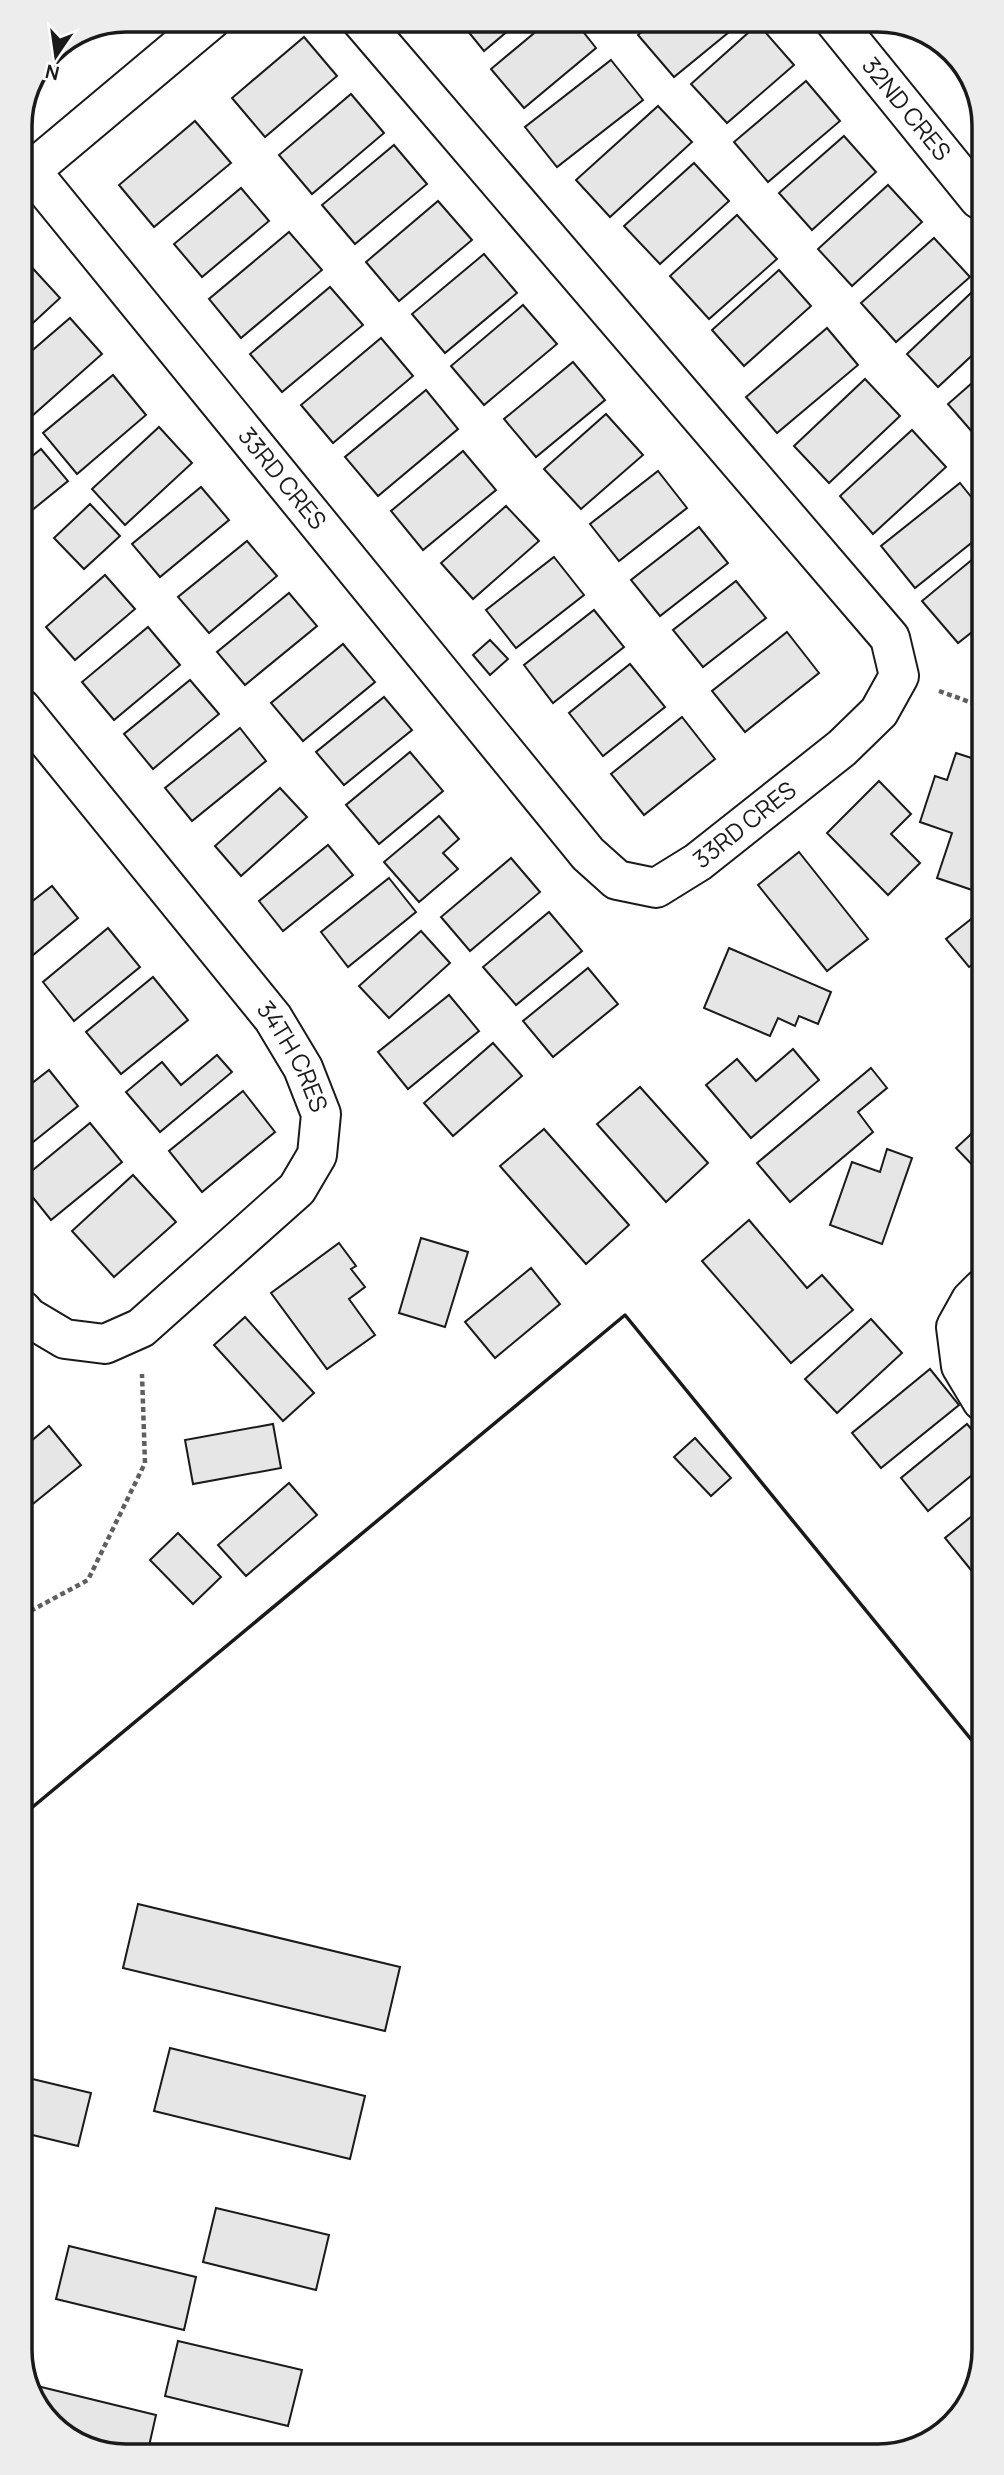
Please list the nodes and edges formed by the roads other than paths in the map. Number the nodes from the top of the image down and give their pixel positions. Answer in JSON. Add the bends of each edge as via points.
{"nodes":[{"id":1,"x":196,"y":32,"type":"edge"},
{"id":2,"x":371,"y":32,"type":"edge"},
{"id":3,"x":844,"y":32,"type":"edge"},
{"id":4,"x":32,"y":169,"type":"edge"},
{"id":5,"x":32,"y":183,"type":"edge"},
{"id":6,"x":972,"y":190,"type":"edge"},
{"id":7,"x":32,"y":722,"type":"edge"},
{"id":8,"x":972,"y":1299,"type":"edge"},
{"id":9,"x":32,"y":1320,"type":"edge"},
{"id":10,"x":972,"y":1384,"type":"edge"}],
"edges":[{"from":1,"to":4,"type":"street"},
{"from":2,"to":5,"type":"street","name":"33RD CRES","via":[[890,638],[899,676],[879,712],[842,748],[698,862],[656,888],[617,880],[588,854]]},
{"from":3,"to":6,"type":"street","name":"32ND CRES"},
{"from":7,"to":9,"type":"street","name":"34TH CRES","via":[[273,1018],[303,1068],[321,1114],[317,1155],[297,1189],[141,1328],[105,1343],[65,1339]]},
{"from":8,"to":10,"type":"street","via":[[956,1327],[961,1366]]}]}
